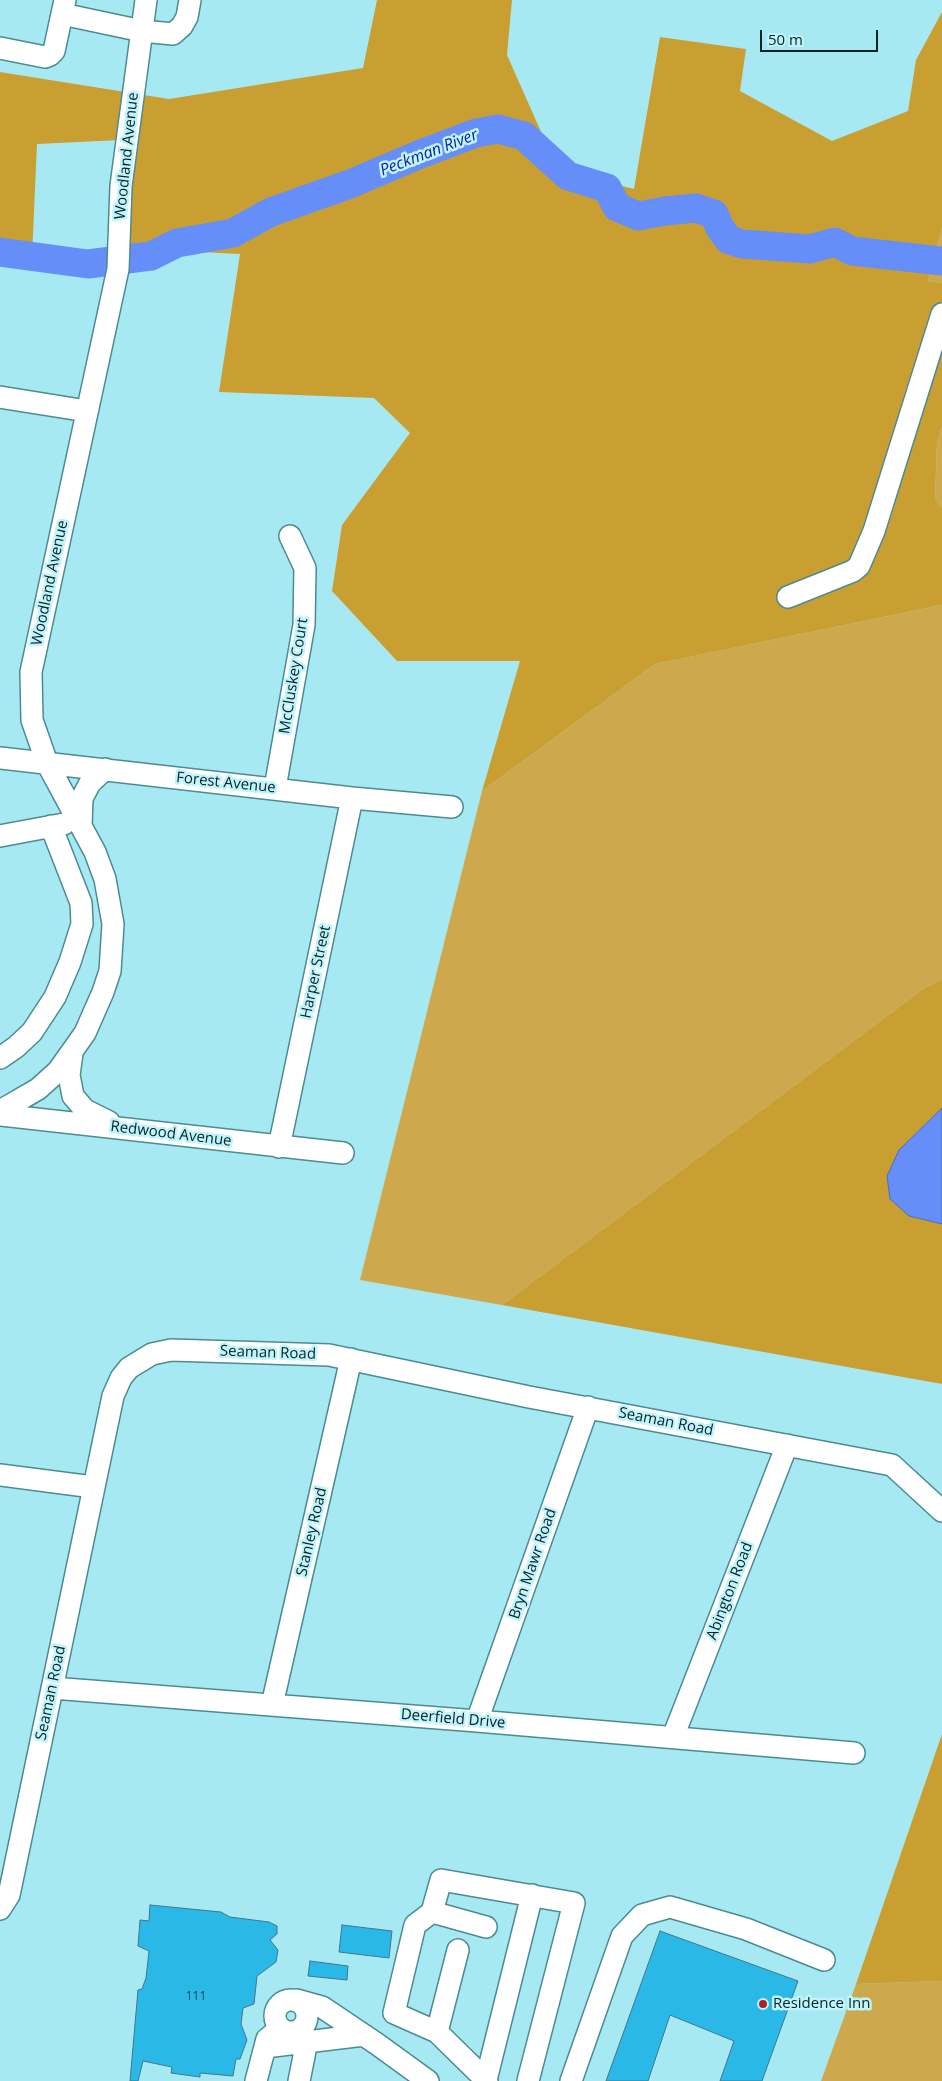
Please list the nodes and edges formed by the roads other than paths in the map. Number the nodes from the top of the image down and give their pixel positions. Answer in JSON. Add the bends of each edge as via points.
{"nodes":[{"id":1,"x":146,"y":0,"type":"edge"},
{"id":2,"x":190,"y":0,"type":"edge"},
{"id":3,"x":64,"y":7,"type":"edge"},
{"id":4,"x":142,"y":31,"type":"junction"},
{"id":5,"x":0,"y":48,"type":"edge"},
{"id":6,"x":942,"y":314,"type":"edge"},
{"id":7,"x":0,"y":397,"type":"edge"},
{"id":8,"x":87,"y":411,"type":"junction"},
{"id":9,"x":290,"y":536,"type":"dead end"},
{"id":10,"x":788,"y":598,"type":"dead end"},
{"id":11,"x":0,"y":758,"type":"edge"},
{"id":12,"x":48,"y":763,"type":"junction"},
{"id":13,"x":105,"y":770,"type":"junction"},
{"id":14,"x":275,"y":788,"type":"junction"},
{"id":15,"x":352,"y":798,"type":"junction"},
{"id":16,"x":452,"y":807,"type":"dead end"},
{"id":17,"x":79,"y":824,"type":"junction"},
{"id":18,"x":51,"y":826,"type":"junction"},
{"id":19,"x":0,"y":836,"type":"edge"},
{"id":20,"x":72,"y":1052,"type":"junction"},
{"id":21,"x":0,"y":1058,"type":"edge"},
{"id":22,"x":0,"y":1111,"type":"edge"},
{"id":23,"x":0,"y":1115,"type":"edge"},
{"id":24,"x":118,"y":1127,"type":"junction"},
{"id":25,"x":279,"y":1147,"type":"junction"},
{"id":26,"x":343,"y":1153,"type":"dead end"},
{"id":27,"x":351,"y":1359,"type":"junction"},
{"id":28,"x":588,"y":1408,"type":"junction"},
{"id":29,"x":787,"y":1445,"type":"junction"},
{"id":30,"x":0,"y":1475,"type":"edge"},
{"id":31,"x":93,"y":1487,"type":"junction"},
{"id":32,"x":942,"y":1510,"type":"edge"},
{"id":33,"x":52,"y":1688,"type":"junction"},
{"id":34,"x":272,"y":1705,"type":"junction"},
{"id":35,"x":478,"y":1721,"type":"junction"},
{"id":36,"x":673,"y":1737,"type":"junction"},
{"id":37,"x":854,"y":1753,"type":"dead end"},
{"id":38,"x":532,"y":1895,"type":"junction"},
{"id":39,"x":0,"y":1909,"type":"edge"},
{"id":40,"x":432,"y":1912,"type":"junction"},
{"id":41,"x":486,"y":1927,"type":"dead end"},
{"id":42,"x":458,"y":1950,"type":"dead end"},
{"id":43,"x":824,"y":1960,"type":"dead end"},
{"id":44,"x":437,"y":2032,"type":"junction"},
{"id":45,"x":364,"y":2035,"type":"junction"},
{"id":46,"x":307,"y":2041,"type":"junction"},
{"id":47,"x":265,"y":2047,"type":"junction"},
{"id":48,"x":487,"y":2080,"type":"edge"},
{"id":49,"x":256,"y":2081,"type":"edge"},
{"id":50,"x":298,"y":2081,"type":"edge"},
{"id":51,"x":428,"y":2081,"type":"edge"},
{"id":52,"x":528,"y":2081,"type":"edge"},
{"id":53,"x":571,"y":2081,"type":"edge"}],
"edges":[{"from":1,"to":4,"type":"street","name":"Woodland Avenue"},
{"from":2,"to":4,"type":"street","via":[[187,17],[173,34]]},
{"from":3,"to":4,"type":"street"},
{"from":3,"to":5,"type":"street","via":[[54,51],[50,55],[45,57]]},
{"from":4,"to":8,"type":"street","name":"Woodland Avenue","via":[[121,186],[118,262]]},
{"from":6,"to":10,"type":"street","via":[[874,531],[859,566]]},
{"from":7,"to":8,"type":"street"},
{"from":8,"to":12,"type":"street","name":"Woodland Avenue","via":[[31,672],[32,720]]},
{"from":9,"to":14,"type":"street","name":"McCluskey Court","via":[[305,568],[304,625]]},
{"from":11,"to":12,"type":"street","name":"Forest Avenue"},
{"from":12,"to":13,"type":"street","name":"Forest Avenue"},
{"from":12,"to":17,"type":"street","name":"Woodland Avenue"},
{"from":13,"to":14,"type":"street","name":"Forest Avenue"},
{"from":13,"to":17,"type":"street","via":[[90,783],[82,798]]},
{"from":14,"to":15,"type":"street","name":"Forest Avenue"},
{"from":15,"to":16,"type":"street","name":"Forest Avenue"},
{"from":15,"to":25,"type":"street","name":"Harper Street"},
{"from":17,"to":18,"type":"street"},
{"from":17,"to":20,"type":"street","name":"Woodland Avenue","via":[[105,879],[113,924],[110,971],[104,992],[85,1033]]},
{"from":18,"to":19,"type":"street"},
{"from":18,"to":21,"type":"street","via":[[81,903],[82,924],[55,997],[32,1032]]},
{"from":20,"to":22,"type":"street","name":"Woodland Avenue","via":[[58,1071],[38,1089]]},
{"from":20,"to":24,"type":"street","via":[[69,1075],[73,1096],[85,1110]]},
{"from":23,"to":24,"type":"street","name":"Redwood Avenue"},
{"from":24,"to":25,"type":"street","name":"Redwood Avenue"},
{"from":25,"to":26,"type":"street","name":"Redwood Avenue"},
{"from":27,"to":28,"type":"street","name":"Seaman Road"},
{"from":27,"to":31,"type":"street","name":"Seaman Road","via":[[329,1355],[171,1350],[146,1357],[120,1378]]},
{"from":27,"to":34,"type":"street","name":"Stanley Road"},
{"from":28,"to":29,"type":"street","name":"Seaman Road"},
{"from":28,"to":35,"type":"street","name":"Bryn Mawr Road"},
{"from":29,"to":32,"type":"street","name":"Seaman Road","via":[[892,1465]]},
{"from":29,"to":36,"type":"street","name":"Abington Road"},
{"from":30,"to":31,"type":"street"},
{"from":31,"to":33,"type":"street","name":"Seaman Road"},
{"from":33,"to":34,"type":"street","name":"Deerfield Drive"},
{"from":33,"to":39,"type":"street","name":"Seaman Road","via":[[9,1895]]},
{"from":34,"to":35,"type":"street","name":"Deerfield Drive"},
{"from":35,"to":36,"type":"street","name":"Deerfield Drive"},
{"from":36,"to":37,"type":"street","name":"Deerfield Drive"},
{"from":38,"to":40,"type":"street","via":[[441,1880]]},
{"from":38,"to":48,"type":"street"},
{"from":38,"to":52,"type":"street","via":[[574,1902]]},
{"from":40,"to":41,"type":"street"},
{"from":40,"to":44,"type":"street","via":[[415,1925],[394,2013]]},
{"from":42,"to":44,"type":"street"},
{"from":43,"to":53,"type":"street","via":[[746,1929],[670,1907],[642,1915],[622,1936]]},
{"from":44,"to":48,"type":"street"},
{"from":45,"to":46,"type":"street"},
{"from":45,"to":47,"type":"street","via":[[322,2007],[298,2000],[306,2008],[308,2019],[301,2029],[290,2033],[279,2028],[267,2039]]},
{"from":45,"to":51,"type":"street"},
{"from":46,"to":47,"type":"street"},
{"from":46,"to":50,"type":"street"},
{"from":47,"to":49,"type":"street"}]}
